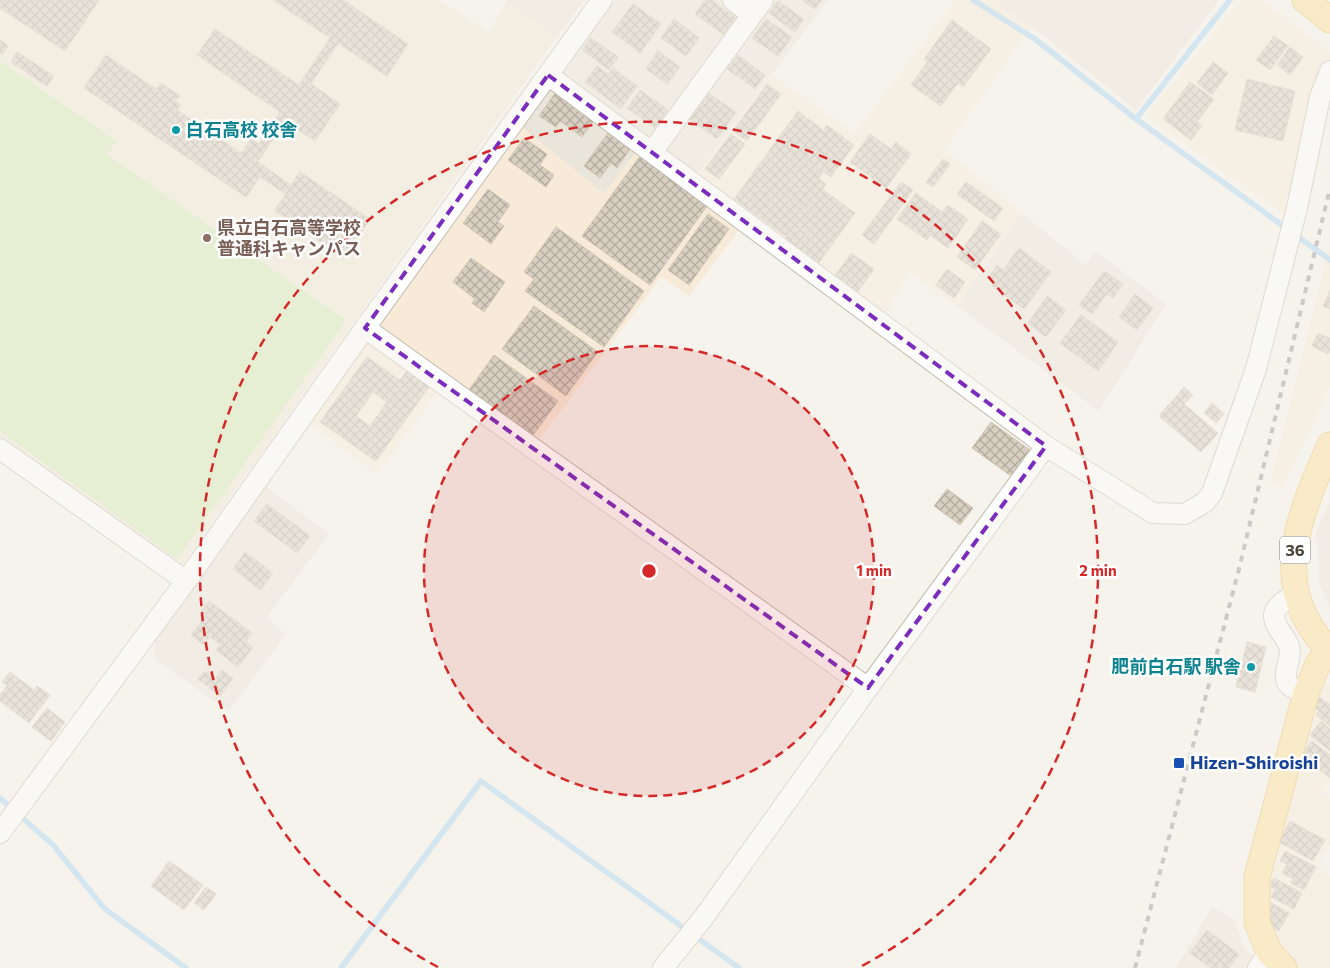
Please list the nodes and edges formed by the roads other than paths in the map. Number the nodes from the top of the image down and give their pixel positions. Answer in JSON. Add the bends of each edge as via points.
{"nodes":[{"id":1,"x":602,"y":0,"type":"edge"},
{"id":2,"x":733,"y":0,"type":"edge"},
{"id":3,"x":1306,"y":0,"type":"edge"},
{"id":4,"x":758,"y":7,"type":"edge"},
{"id":5,"x":1330,"y":20,"type":"edge"},
{"id":6,"x":1330,"y":71,"type":"edge"},
{"id":7,"x":548,"y":75,"type":"junction"},
{"id":8,"x":652,"y":152,"type":"junction"},
{"id":9,"x":365,"y":328,"type":"junction"},
{"id":10,"x":1330,"y":445,"type":"edge"},
{"id":11,"x":1046,"y":446,"type":"junction"},
{"id":12,"x":0,"y":449,"type":"edge"},
{"id":13,"x":186,"y":581,"type":"junction"},
{"id":14,"x":1296,"y":594,"type":"junction"},
{"id":15,"x":1329,"y":650,"type":"edge"},
{"id":16,"x":868,"y":688,"type":"junction"},
{"id":17,"x":1306,"y":693,"type":"junction"},
{"id":18,"x":4,"y":827,"type":"edge"},
{"id":19,"x":1271,"y":963,"type":"edge"},
{"id":20,"x":663,"y":968,"type":"edge"}],
"edges":[{"from":1,"to":7,"type":"street"},
{"from":2,"to":4,"type":"street"},
{"from":3,"to":5,"type":"main road"},
{"from":4,"to":8,"type":"street"},
{"from":6,"to":11,"type":"street","via":[[1320,97],[1298,208],[1256,370],[1206,502],[1185,514],[1153,514]]},
{"from":7,"to":8,"type":"street"},
{"from":7,"to":9,"type":"street"},
{"from":8,"to":11,"type":"street"},
{"from":9,"to":13,"type":"street"},
{"from":9,"to":16,"type":"street"},
{"from":10,"to":14,"type":"main road","number":"36","via":[[1298,531],[1293,564]]},
{"from":11,"to":16,"type":"street"},
{"from":12,"to":13,"type":"street"},
{"from":13,"to":18,"type":"street"},
{"from":14,"to":15,"type":"main road","number":"36","via":[[1308,623]]},
{"from":14,"to":17,"type":"street","via":[[1279,605],[1274,618],[1289,646],[1287,683]]},
{"from":15,"to":17,"type":"main road","via":[[1317,666]]},
{"from":16,"to":20,"type":"street"},
{"from":17,"to":19,"type":"main road","via":[[1257,877],[1257,922]]}]}
